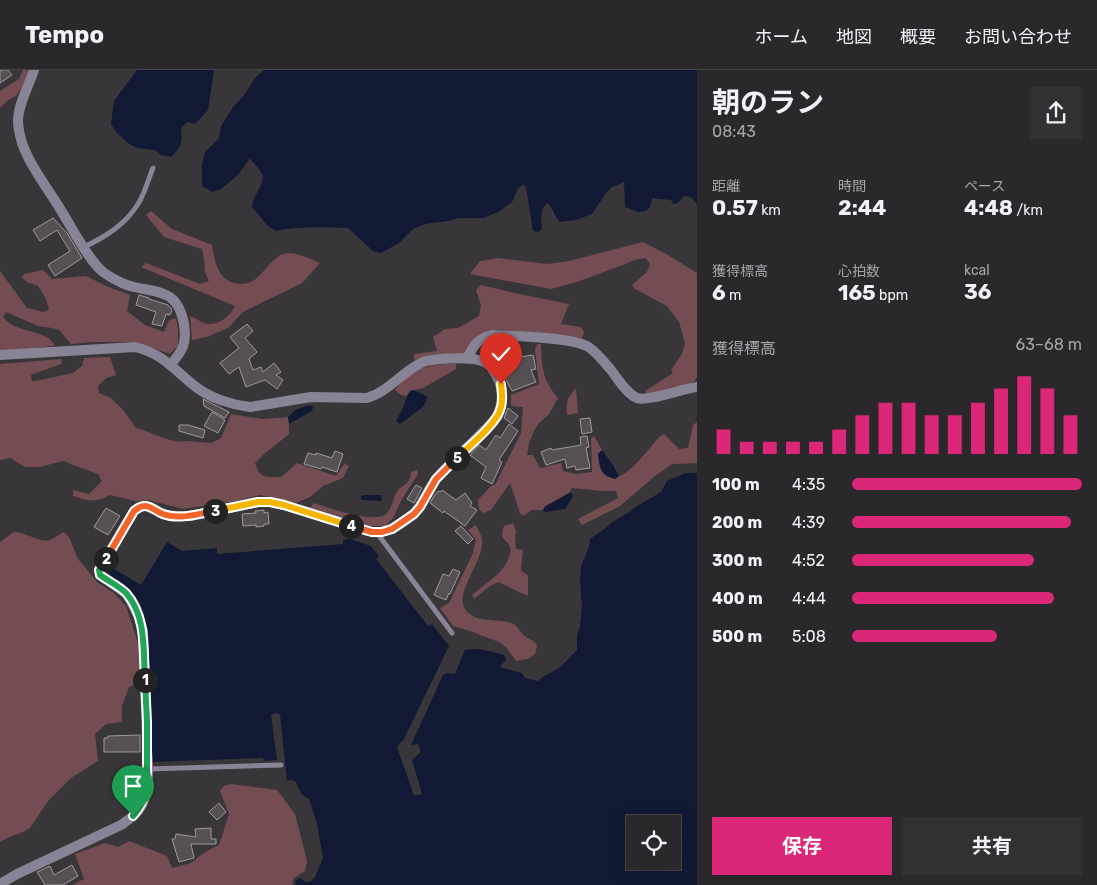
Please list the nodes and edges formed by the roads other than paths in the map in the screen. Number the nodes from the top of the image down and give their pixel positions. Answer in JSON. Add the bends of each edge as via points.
{"nodes":[{"id":1,"x":34,"y":70,"type":"edge"},
{"id":2,"x":153,"y":168,"type":"dead end"},
{"id":3,"x":84,"y":247,"type":"junction"},
{"id":4,"x":0,"y":356,"type":"edge"},
{"id":5,"x":467,"y":358,"type":"junction"},
{"id":6,"x":170,"y":365,"type":"junction"},
{"id":7,"x":697,"y":387,"type":"edge"},
{"id":8,"x":377,"y":533,"type":"junction"},
{"id":9,"x":452,"y":633,"type":"dead end"},
{"id":10,"x":280,"y":765,"type":"dead end"},
{"id":11,"x":148,"y":769,"type":"junction"},
{"id":12,"x":0,"y":884,"type":"edge"}],
"edges":[{"from":1,"to":3,"type":"street","via":[[20,107],[18,120],[22,144]]},
{"from":2,"to":3,"type":"lane","via":[[138,204],[130,214],[115,230]]},
{"from":3,"to":6,"type":"street","via":[[103,272],[126,284],[159,291],[177,304],[185,339],[180,355]]},
{"from":4,"to":6,"type":"street","via":[[135,347],[148,350]]},
{"from":5,"to":6,"type":"street","via":[[423,361],[367,398],[311,397],[250,407],[209,395]]},
{"from":5,"to":7,"type":"street","via":[[478,341],[492,335],[563,340],[585,344],[637,398]]},
{"from":5,"to":8,"type":"street","via":[[486,363],[497,376],[502,395],[497,417],[436,479],[414,514],[392,529]]},
{"from":8,"to":9,"type":"lane"},
{"from":8,"to":11,"type":"street","via":[[270,502],[190,516],[164,514],[144,505],[134,511],[99,570],[100,575],[127,594],[139,617]]},
{"from":10,"to":11,"type":"lane"},
{"from":11,"to":12,"type":"street","via":[[145,799],[133,816],[121,825]]}]}
